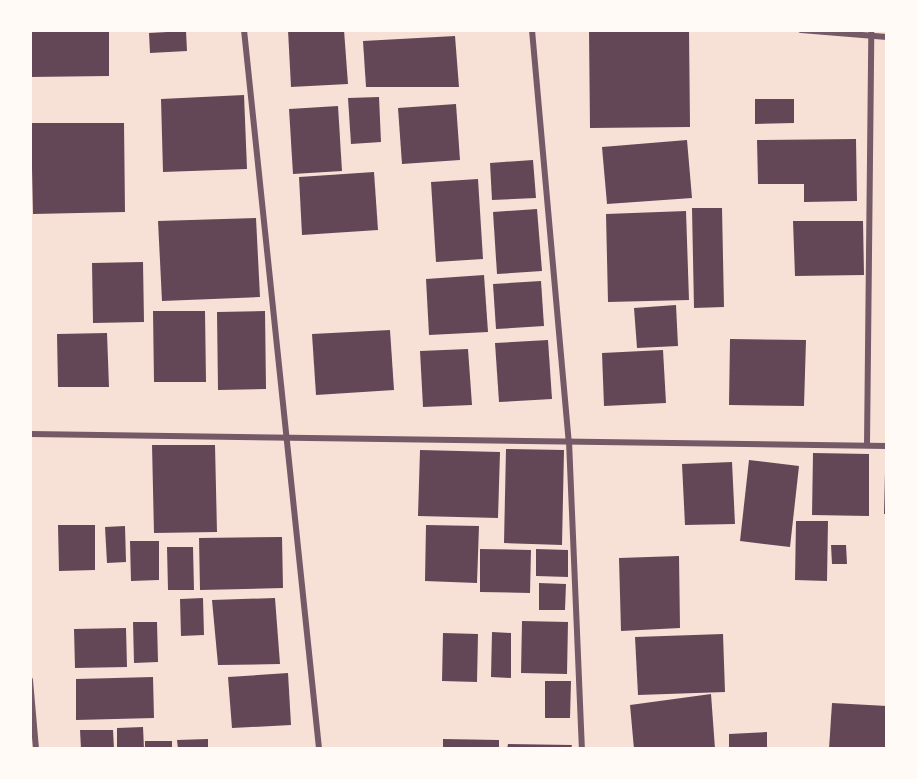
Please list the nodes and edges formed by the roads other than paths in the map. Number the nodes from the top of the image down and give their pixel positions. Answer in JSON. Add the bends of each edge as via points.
{"nodes":[{"id":1,"x":244,"y":30,"type":"edge"},
{"id":2,"x":532,"y":30,"type":"edge"},
{"id":3,"x":801,"y":30,"type":"edge"},
{"id":4,"x":872,"y":34,"type":"edge"},
{"id":5,"x":887,"y":37,"type":"edge"},
{"id":6,"x":30,"y":434,"type":"edge"},
{"id":7,"x":283,"y":439,"type":"junction"},
{"id":8,"x":569,"y":441,"type":"junction"},
{"id":9,"x":867,"y":445,"type":"junction"},
{"id":10,"x":887,"y":446,"type":"edge"},
{"id":11,"x":30,"y":680,"type":"edge"},
{"id":12,"x":36,"y":749,"type":"edge"},
{"id":13,"x":319,"y":749,"type":"edge"},
{"id":14,"x":582,"y":749,"type":"edge"}],
"edges":[{"from":1,"to":7,"type":"street"},
{"from":2,"to":8,"type":"street"},
{"from":3,"to":4,"type":"street"},
{"from":4,"to":5,"type":"street"},
{"from":4,"to":9,"type":"street"},
{"from":6,"to":7,"type":"street"},
{"from":7,"to":8,"type":"street"},
{"from":7,"to":13,"type":"street"},
{"from":8,"to":9,"type":"street"},
{"from":8,"to":14,"type":"street"},
{"from":9,"to":10,"type":"street"},
{"from":11,"to":12,"type":"street"}]}
